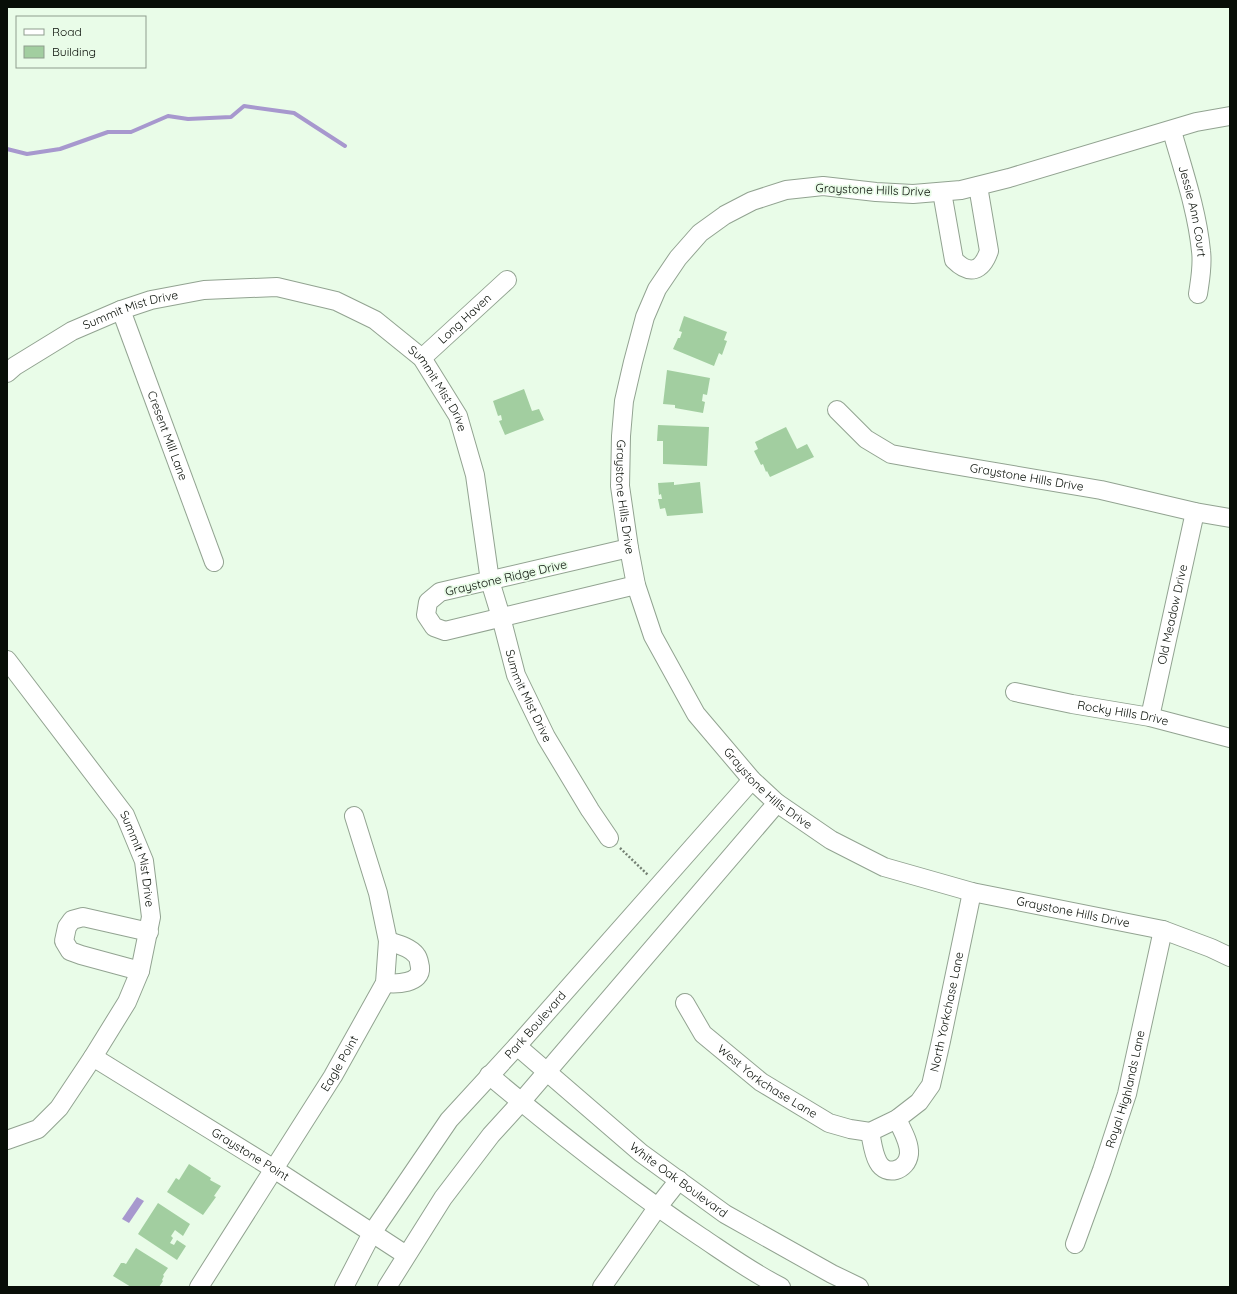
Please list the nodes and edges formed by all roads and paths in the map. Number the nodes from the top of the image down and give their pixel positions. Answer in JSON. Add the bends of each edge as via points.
{"nodes":[{"id":1,"x":1230,"y":116,"type":"edge"},
{"id":2,"x":1172,"y":130,"type":"junction"},
{"id":3,"x":978,"y":186,"type":"junction"},
{"id":4,"x":942,"y":192,"type":"junction"},
{"id":5,"x":507,"y":280,"type":"dead end"},
{"id":6,"x":1198,"y":294,"type":"dead end"},
{"id":7,"x":121,"y":310,"type":"junction"},
{"id":8,"x":422,"y":358,"type":"junction"},
{"id":9,"x":7,"y":373,"type":"edge"},
{"id":10,"x":837,"y":410,"type":"dead end"},
{"id":11,"x":1195,"y":512,"type":"junction"},
{"id":12,"x":1230,"y":518,"type":"edge"},
{"id":13,"x":629,"y":548,"type":"junction"},
{"id":14,"x":214,"y":562,"type":"dead end"},
{"id":15,"x":490,"y":581,"type":"junction"},
{"id":16,"x":636,"y":585,"type":"junction"},
{"id":17,"x":501,"y":617,"type":"junction"},
{"id":18,"x":7,"y":660,"type":"edge"},
{"id":19,"x":1014,"y":692,"type":"dead end"},
{"id":20,"x":1150,"y":717,"type":"junction"},
{"id":21,"x":1230,"y":738,"type":"edge"},
{"id":22,"x":752,"y":780,"type":"junction"},
{"id":23,"x":777,"y":803,"type":"junction"},
{"id":24,"x":354,"y":816,"type":"dead end"},
{"id":25,"x":609,"y":838,"type":"joint"},
{"id":26,"x":659,"y":885,"type":"junction"},
{"id":27,"x":972,"y":892,"type":"junction"},
{"id":28,"x":1163,"y":930,"type":"junction"},
{"id":29,"x":149,"y":932,"type":"junction"},
{"id":30,"x":388,"y":941,"type":"junction"},
{"id":31,"x":1230,"y":957,"type":"edge"},
{"id":32,"x":140,"y":971,"type":"junction"},
{"id":33,"x":385,"y":983,"type":"junction"},
{"id":34,"x":685,"y":1004,"type":"dead end"},
{"id":35,"x":517,"y":1046,"type":"junction"},
{"id":36,"x":93,"y":1057,"type":"junction"},
{"id":37,"x":547,"y":1072,"type":"junction"},
{"id":38,"x":489,"y":1075,"type":"junction"},
{"id":39,"x":521,"y":1102,"type":"junction"},
{"id":40,"x":897,"y":1119,"type":"junction"},
{"id":41,"x":870,"y":1132,"type":"junction"},
{"id":42,"x":7,"y":1140,"type":"edge"},
{"id":43,"x":274,"y":1169,"type":"junction"},
{"id":44,"x":679,"y":1180,"type":"junction"},
{"id":45,"x":657,"y":1208,"type":"junction"},
{"id":46,"x":372,"y":1233,"type":"junction"},
{"id":47,"x":1074,"y":1244,"type":"dead end"},
{"id":48,"x":406,"y":1255,"type":"junction"},
{"id":49,"x":199,"y":1287,"type":"edge"},
{"id":50,"x":344,"y":1287,"type":"edge"},
{"id":51,"x":387,"y":1287,"type":"edge"},
{"id":52,"x":602,"y":1287,"type":"edge"},
{"id":53,"x":781,"y":1287,"type":"edge"},
{"id":54,"x":859,"y":1287,"type":"edge"}],
"edges":[{"from":1,"to":2,"type":"street","name":"Graystone Hills Drive","via":[[1196,122]]},
{"from":2,"to":3,"type":"street","name":"Graystone Hills Drive"},
{"from":2,"to":6,"type":"street","name":"Jessie Ann Court","via":[[1201,251],[1202,271]]},
{"from":3,"to":4,"type":"street","name":"Graystone Hills Drive"},
{"from":3,"to":4,"type":"street","via":[[989,251],[979,268],[970,269],[954,260]]},
{"from":4,"to":13,"type":"street","name":"Graystone Hills Drive","via":[[914,194],[823,186],[786,190],[725,215],[700,233],[678,258],[657,289],[645,317],[624,401],[620,486]]},
{"from":5,"to":8,"type":"street","name":"Long Haven"},
{"from":7,"to":8,"type":"street","name":"Summit Mist Drive","via":[[151,300],[204,290],[277,287],[336,301],[349,307],[375,320]]},
{"from":7,"to":9,"type":"street","name":"Summit Mist Drive","via":[[72,331]]},
{"from":7,"to":14,"type":"street","name":"Cresent Mill Lane"},
{"from":8,"to":15,"type":"street","name":"Summit Mist Drive","via":[[458,416],[475,475]]},
{"from":10,"to":11,"type":"street","name":"Graystone Hills Drive","via":[[866,439],[891,454],[1101,490]]},
{"from":11,"to":12,"type":"street","name":"Graystone Hills Drive"},
{"from":11,"to":20,"type":"street","name":"Old Meadow Drive"},
{"from":13,"to":15,"type":"street","name":"Graystone Ridge Drive"},
{"from":13,"to":16,"type":"street","name":"Graystone Hills Drive"},
{"from":15,"to":17,"type":"street","name":"Summit Mist Drive"},
{"from":15,"to":17,"type":"street","name":"Graystone Ridge Drive","via":[[440,592],[428,602],[426,615],[434,627],[445,631]]},
{"from":16,"to":17,"type":"street","name":"Graystone Ridge Drive"},
{"from":16,"to":22,"type":"street","name":"Graystone Hills Drive","via":[[653,636],[696,714]]},
{"from":17,"to":25,"type":"street","name":"Summit Mist Drive","via":[[516,675],[546,737]]},
{"from":18,"to":29,"type":"street","name":"Summit Mist Drive","via":[[125,815],[144,861],[151,917]]},
{"from":19,"to":20,"type":"street","name":"Rocky Hills Drive"},
{"from":20,"to":21,"type":"street","name":"Rocky Hills Drive"},
{"from":22,"to":23,"type":"street","name":"Graystone Hills Drive"},
{"from":22,"to":26,"type":"street","name":"Park Boulevard"},
{"from":23,"to":27,"type":"street","name":"Graystone Hills Drive","via":[[831,840],[884,867]]},
{"from":23,"to":37,"type":"street"},
{"from":24,"to":30,"type":"street","name":"Eagle Point","via":[[378,893]]},
{"from":25,"to":26,"type":"path"},
{"from":26,"to":35,"type":"street","name":"Park Boulevard"},
{"from":27,"to":28,"type":"street","name":"Graystone Hills Drive"},
{"from":27,"to":40,"type":"street","name":"North Yorkchase Lane","via":[[931,1084],[919,1102]]},
{"from":28,"to":31,"type":"street","name":"Graystone Hills Drive"},
{"from":28,"to":47,"type":"street","name":"Royal Highlands Lane","via":[[1127,1094]]},
{"from":29,"to":32,"type":"street","name":"Summit Mist Drive"},
{"from":29,"to":32,"type":"street","via":[[83,918],[72,920],[67,927],[64,941],[70,951]]},
{"from":30,"to":33,"type":"street","name":"Eagle Point"},
{"from":30,"to":33,"type":"street","via":[[416,954],[420,970],[410,981]]},
{"from":32,"to":36,"type":"street","name":"Summit Mist Drive","via":[[127,1002]]},
{"from":33,"to":43,"type":"street","name":"Eagle Point","via":[[333,1076]]},
{"from":34,"to":41,"type":"street","name":"West Yorkchase Lane","via":[[703,1034],[761,1082],[829,1123]]},
{"from":35,"to":37,"type":"street","name":"White Oak Boulevard"},
{"from":35,"to":38,"type":"street","name":"Park Boulevard"},
{"from":36,"to":42,"type":"street","name":"Summit Mist Drive","via":[[59,1108],[38,1129]]},
{"from":36,"to":43,"type":"street","name":"Graystone Point"},
{"from":37,"to":39,"type":"street"},
{"from":37,"to":44,"type":"street","name":"White Oak Boulevard","via":[[641,1153]]},
{"from":38,"to":39,"type":"street"},
{"from":38,"to":46,"type":"street","name":"Park Boulevard","via":[[449,1120]]},
{"from":39,"to":45,"type":"street"},
{"from":39,"to":48,"type":"street","via":[[491,1135],[443,1198]]},
{"from":40,"to":41,"type":"street","name":"North Yorkchase Lane"},
{"from":40,"to":41,"type":"street","via":[[907,1141],[909,1155],[902,1168],[890,1171],[882,1167],[877,1161]]},
{"from":43,"to":46,"type":"street","name":"Graystone Point"},
{"from":43,"to":49,"type":"street","name":"Eagle Point"},
{"from":44,"to":45,"type":"street"},
{"from":44,"to":54,"type":"street","name":"White Oak Boulevard","via":[[725,1214]]},
{"from":45,"to":52,"type":"street"},
{"from":45,"to":53,"type":"street","via":[[761,1277]]},
{"from":46,"to":48,"type":"street","name":"Graystone Point"},
{"from":46,"to":50,"type":"street","name":"Park Boulevard"},
{"from":48,"to":51,"type":"street"}]}
